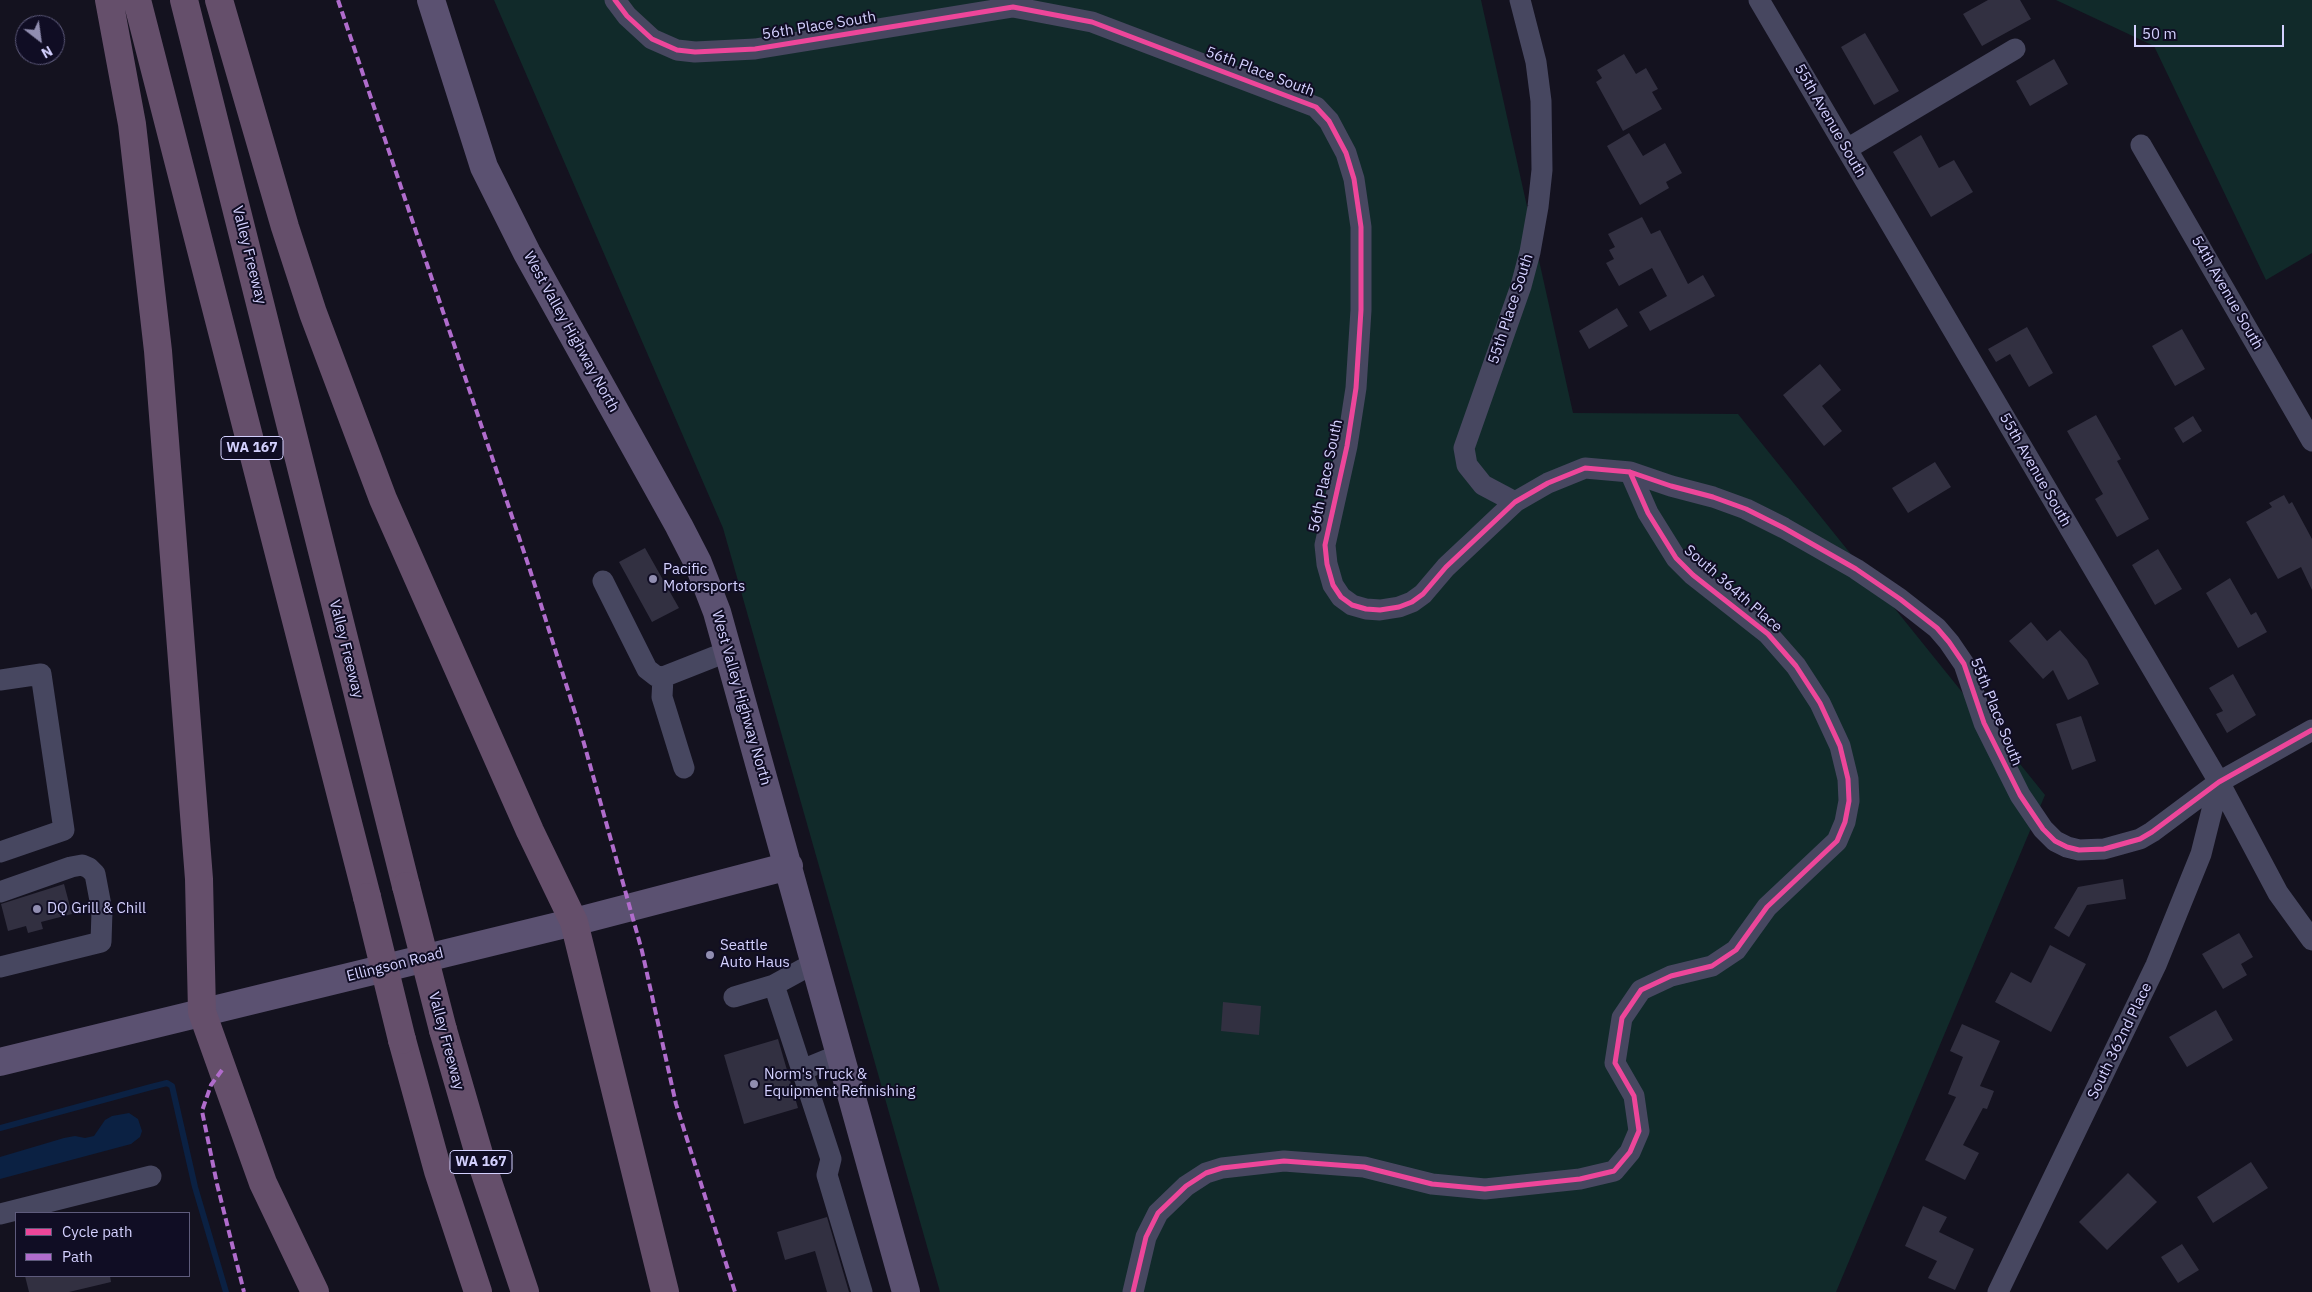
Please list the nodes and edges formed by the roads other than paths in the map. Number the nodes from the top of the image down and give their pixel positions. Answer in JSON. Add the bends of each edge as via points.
{"nodes":[{"id":1,"x":109,"y":0,"type":"edge"},
{"id":2,"x":137,"y":0,"type":"edge"},
{"id":3,"x":184,"y":0,"type":"edge"},
{"id":4,"x":219,"y":0,"type":"edge"},
{"id":5,"x":431,"y":0,"type":"edge"},
{"id":6,"x":615,"y":0,"type":"edge"},
{"id":7,"x":1520,"y":0,"type":"edge"},
{"id":8,"x":1759,"y":0,"type":"edge"},
{"id":9,"x":2015,"y":49,"type":"dead end"},
{"id":10,"x":2141,"y":146,"type":"dead end"},
{"id":11,"x":1846,"y":149,"type":"junction"},
{"id":12,"x":2312,"y":441,"type":"edge"},
{"id":13,"x":1630,"y":472,"type":"junction"},
{"id":14,"x":1515,"y":502,"type":"junction"},
{"id":15,"x":603,"y":581,"type":"dead end"},
{"id":16,"x":729,"y":651,"type":"junction"},
{"id":17,"x":663,"y":677,"type":"junction"},
{"id":18,"x":0,"y":680,"type":"edge"},
{"id":19,"x":2312,"y":730,"type":"edge"},
{"id":20,"x":684,"y":768,"type":"dead end"},
{"id":21,"x":2219,"y":782,"type":"junction"},
{"id":22,"x":0,"y":852,"type":"edge"},
{"id":23,"x":789,"y":866,"type":"junction"},
{"id":24,"x":0,"y":892,"type":"edge"},
{"id":25,"x":574,"y":922,"type":"junction"},
{"id":26,"x":2312,"y":940,"type":"edge"},
{"id":27,"x":816,"y":962,"type":"junction"},
{"id":28,"x":0,"y":967,"type":"edge"},
{"id":29,"x":774,"y":985,"type":"junction"},
{"id":30,"x":734,"y":998,"type":"dead end"},
{"id":31,"x":202,"y":1012,"type":"junction"},
{"id":32,"x":841,"y":1054,"type":"junction"},
{"id":33,"x":0,"y":1062,"type":"edge"},
{"id":34,"x":802,"y":1070,"type":"junction"},
{"id":35,"x":151,"y":1176,"type":"dead end"},
{"id":36,"x":0,"y":1214,"type":"edge"},
{"id":37,"x":315,"y":1292,"type":"edge"},
{"id":38,"x":478,"y":1292,"type":"edge"},
{"id":39,"x":526,"y":1292,"type":"edge"},
{"id":40,"x":665,"y":1292,"type":"edge"},
{"id":41,"x":862,"y":1292,"type":"edge"},
{"id":42,"x":906,"y":1292,"type":"edge"},
{"id":43,"x":1133,"y":1292,"type":"edge"},
{"id":44,"x":1998,"y":1292,"type":"edge"}],
"edges":[{"from":1,"to":31,"type":"highway","via":[[132,124],[158,352],[199,878]]},
{"from":2,"to":38,"type":"highway","number":"WA 167","bridge":true,"via":[[402,1040],[438,1171]]},
{"from":3,"to":39,"type":"highway","name":"Valley Freeway","number":"WA 167","bridge":true,"via":[[443,1030],[481,1161]]},
{"from":4,"to":25,"type":"highway","via":[[313,313],[383,499],[530,831]]},
{"from":5,"to":16,"type":"main road","name":"West Valley Highway North","via":[[484,168],[527,253],[698,563]]},
{"from":6,"to":14,"type":"street","name":"56th Place South","via":[[652,40],[677,50],[723,52],[1013,7],[1092,22],[1316,107],[1329,121],[1346,153],[1354,179],[1361,226],[1361,310],[1356,388],[1325,545],[1328,568],[1336,590],[1350,604],[1366,610],[1385,610],[1410,603],[1423,594],[1446,567]]},
{"from":7,"to":14,"type":"street","name":"55th Place South","via":[[1536,62],[1541,101],[1542,170],[1538,207],[1521,286],[1464,448],[1467,465],[1483,484]]},
{"from":8,"to":11,"type":"street","name":"55th Avenue South"},
{"from":9,"to":11,"type":"street"},
{"from":10,"to":12,"type":"street","name":"54th Avenue South"},
{"from":11,"to":21,"type":"street","name":"55th Avenue South"},
{"from":13,"to":14,"type":"street","name":"56th Place South","via":[[1585,468],[1548,483]]},
{"from":13,"to":21,"type":"street","name":"55th Place South","via":[[1746,509],[1784,528],[1856,569],[1936,628],[1955,649],[1966,669],[1984,723],[2020,795],[2043,829],[2061,844],[2079,850],[2095,850],[2140,839]]},
{"from":13,"to":43,"type":"street","name":"South 364th Place","via":[[1648,513],[1676,558],[1768,634],[1796,666],[1824,710],[1840,746],[1848,779],[1849,801],[1837,841],[1767,907],[1736,950],[1712,966],[1671,976],[1641,990],[1622,1018],[1615,1063],[1634,1096],[1639,1132],[1630,1152],[1614,1171],[1580,1180],[1485,1189],[1432,1184],[1364,1167],[1284,1161],[1222,1168],[1186,1186],[1158,1213],[1146,1238]]},
{"from":15,"to":17,"type":"street","via":[[647,668],[656,676]]},
{"from":16,"to":17,"type":"street"},
{"from":16,"to":23,"type":"main road","name":"West Valley Highway North"},
{"from":17,"to":20,"type":"street","via":[[662,697]]},
{"from":18,"to":22,"type":"street","via":[[41,674],[64,830]]},
{"from":19,"to":21,"type":"street","name":"55th Place South"},
{"from":21,"to":26,"type":"street","name":"55th Avenue South","via":[[2278,893]]},
{"from":21,"to":44,"type":"street","name":"South 362nd Place","via":[[2201,854],[2156,965]]},
{"from":23,"to":25,"type":"main road","name":"Ellingson Road"},
{"from":23,"to":27,"type":"main road","name":"West Valley Highway North"},
{"from":24,"to":28,"type":"street","via":[[71,867],[82,865],[89,868],[95,874],[100,893],[101,942]]},
{"from":25,"to":31,"type":"main road","name":"Ellingson Road"},
{"from":25,"to":40,"type":"highway"},
{"from":27,"to":29,"type":"street"},
{"from":27,"to":32,"type":"main road","name":"West Valley Highway North"},
{"from":29,"to":30,"type":"street"},
{"from":29,"to":34,"type":"street"},
{"from":31,"to":33,"type":"main road","name":"Ellingson Road"},
{"from":31,"to":37,"type":"highway","via":[[263,1183]]},
{"from":32,"to":34,"type":"street"},
{"from":32,"to":42,"type":"main road","name":"West Valley Highway North"},
{"from":34,"to":41,"type":"street","via":[[831,1159],[827,1175]]},
{"from":35,"to":36,"type":"street"}]}
